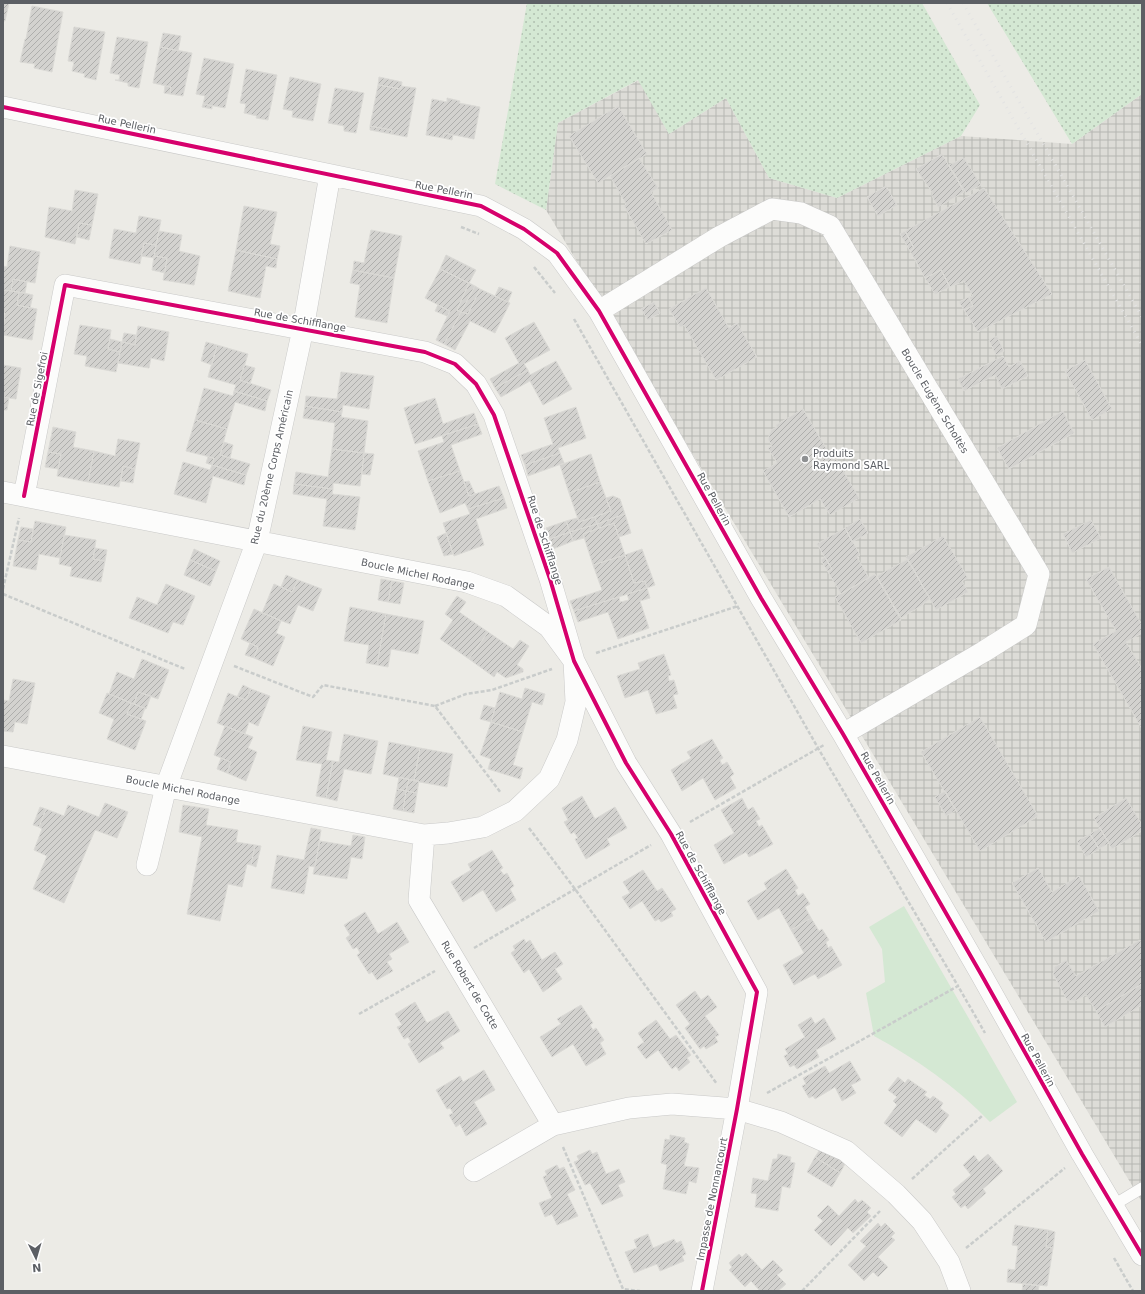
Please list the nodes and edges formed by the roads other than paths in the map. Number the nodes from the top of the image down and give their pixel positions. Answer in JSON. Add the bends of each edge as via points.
{"nodes":[{"id":1,"x":3,"y":107,"type":"edge"},
{"id":2,"x":330,"y":175,"type":"junction"},
{"id":3,"x":65,"y":285,"type":"joint"},
{"id":4,"x":599,"y":310,"type":"junction"},
{"id":5,"x":303,"y":329,"type":"junction"},
{"id":6,"x":3,"y":492,"type":"edge"},
{"id":7,"x":24,"y":496,"type":"junction"},
{"id":8,"x":257,"y":541,"type":"junction"},
{"id":9,"x":574,"y":661,"type":"junction"},
{"id":10,"x":843,"y":734,"type":"junction"},
{"id":11,"x":3,"y":756,"type":"edge"},
{"id":12,"x":166,"y":787,"type":"junction"},
{"id":13,"x":424,"y":836,"type":"junction"},
{"id":14,"x":147,"y":865,"type":"dead end"},
{"id":15,"x":737,"y":1109,"type":"junction"},
{"id":16,"x":554,"y":1125,"type":"junction"},
{"id":17,"x":474,"y":1171,"type":"dead end"},
{"id":18,"x":1142,"y":1188,"type":"edge"},
{"id":19,"x":1112,"y":1206,"type":"junction"},
{"id":20,"x":1142,"y":1255,"type":"edge"},
{"id":21,"x":702,"y":1291,"type":"edge"},
{"id":22,"x":960,"y":1291,"type":"edge"}],
"edges":[{"from":1,"to":2,"type":"street","name":"Rue Pellerin"},
{"from":2,"to":4,"type":"street","name":"Rue Pellerin","via":[[481,206],[524,229],[557,254]]},
{"from":2,"to":5,"type":"street","name":"Rue du 20ème Corps Américain"},
{"from":3,"to":5,"type":"street","name":"Rue de Schifflange"},
{"from":3,"to":7,"type":"street","name":"Rue de Sigefroi"},
{"from":4,"to":10,"type":"street","name":"Rue Pellerin","via":[[761,598]]},
{"from":4,"to":10,"type":"street","name":"Boucle Eugène Scholtès","via":[[719,237],[772,209],[801,213],[830,226],[1039,574],[1026,625]]},
{"from":5,"to":8,"type":"street","name":"Rue du 20ème Corps Américain"},
{"from":5,"to":9,"type":"street","name":"Rue de Schifflange","via":[[425,352],[455,364],[476,384],[494,415],[550,579]]},
{"from":6,"to":7,"type":"street","name":"Boucle Michel Rodange"},
{"from":7,"to":8,"type":"street","name":"Boucle Michel Rodange"},
{"from":8,"to":9,"type":"street","name":"Boucle Michel Rodange","via":[[467,582],[506,596],[549,627]]},
{"from":8,"to":12,"type":"street","name":"Rue du 20ème Corps Américain"},
{"from":9,"to":13,"type":"street","name":"Boucle Michel Rodange","via":[[576,702],[567,740],[549,779],[516,811],[483,827]]},
{"from":9,"to":15,"type":"street","name":"Rue de Schifflange","via":[[626,763],[670,834],[757,992]]},
{"from":10,"to":19,"type":"street","name":"Rue Pellerin"},
{"from":11,"to":12,"type":"street","name":"Boucle Michel Rodange"},
{"from":12,"to":13,"type":"street","name":"Boucle Michel Rodange"},
{"from":12,"to":14,"type":"street","name":"Rue du 20ème Corps Américain"},
{"from":13,"to":16,"type":"street","name":"Rue Robert de Cotte","via":[[419,900]]},
{"from":15,"to":16,"type":"street","via":[[672,1104],[629,1108]]},
{"from":15,"to":21,"type":"street","name":"Impasse de Nonnancourt"},
{"from":15,"to":22,"type":"street","via":[[781,1122],[846,1151],[896,1194],[922,1222],[949,1262]]},
{"from":16,"to":17,"type":"street"},
{"from":18,"to":19,"type":"lane"},
{"from":19,"to":20,"type":"street","name":"Rue Pellerin"}]}
